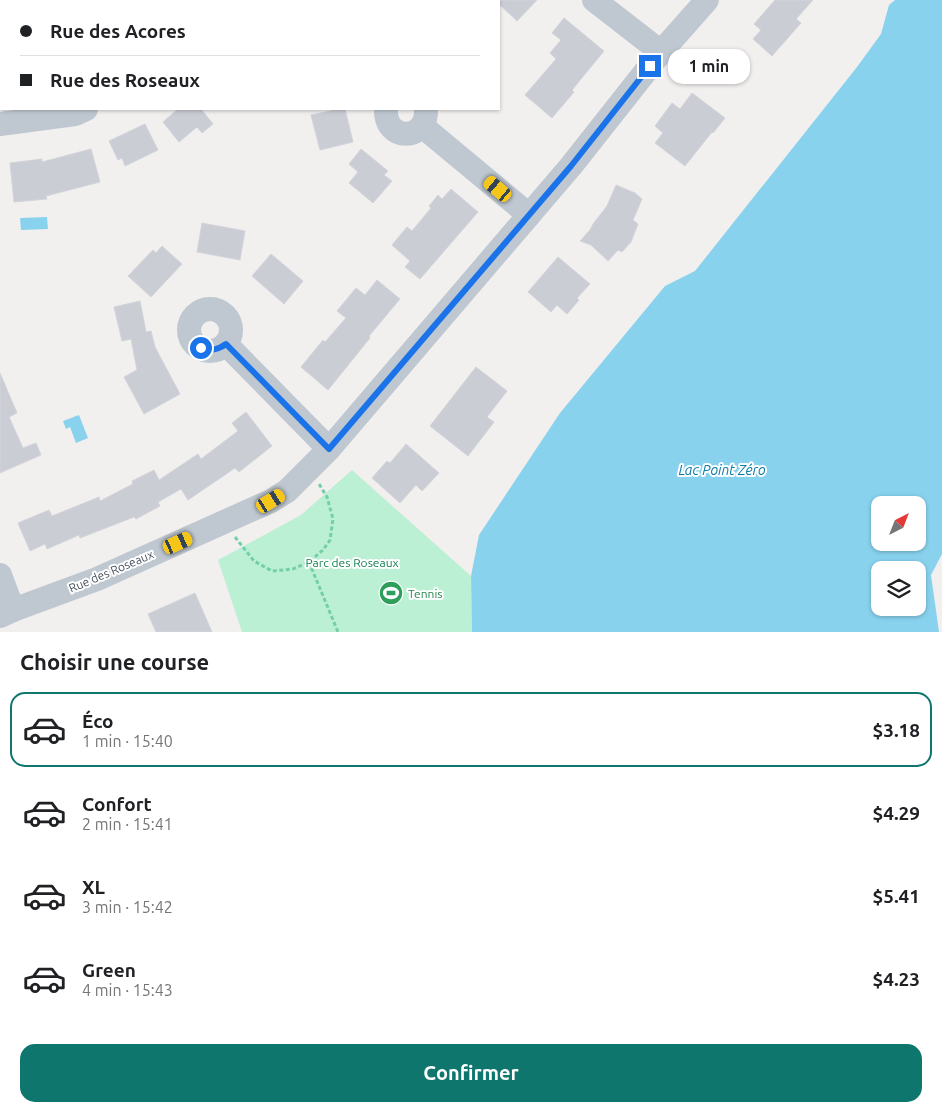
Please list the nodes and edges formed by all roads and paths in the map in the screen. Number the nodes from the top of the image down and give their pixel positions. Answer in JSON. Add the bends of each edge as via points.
{"nodes":[{"id":1,"x":594,"y":0,"type":"edge"},
{"id":2,"x":707,"y":0,"type":"edge"},
{"id":3,"x":661,"y":52,"type":"junction"},
{"id":4,"x":84,"y":110,"type":"edge"},
{"id":5,"x":386,"y":110,"type":"edge"},
{"id":6,"x":424,"y":117,"type":"edge"},
{"id":7,"x":0,"y":124,"type":"edge"},
{"id":8,"x":529,"y":215,"type":"junction"},
{"id":9,"x":226,"y":344,"type":"dead end"},
{"id":10,"x":329,"y":449,"type":"junction"},
{"id":11,"x":310,"y":469,"type":"junction"},
{"id":12,"x":226,"y":522,"type":"junction"},
{"id":13,"x":308,"y":562,"type":"junction"},
{"id":14,"x":0,"y":574,"type":"edge"},
{"id":15,"x":7,"y":613,"type":"edge"},
{"id":16,"x":338,"y":632,"type":"edge"}],
"edges":[{"from":1,"to":3,"type":"street"},
{"from":2,"to":3,"type":"street","name":"Rue des Roseaux"},
{"from":3,"to":8,"type":"street","name":"Rue des Roseaux"},
{"from":4,"to":7,"type":"street"},
{"from":5,"to":6,"type":"street","via":[[387,122],[402,134],[417,131]]},
{"from":6,"to":8,"type":"street"},
{"from":8,"to":10,"type":"street","name":"Rue des Roseaux"},
{"from":9,"to":10,"type":"street"},
{"from":10,"to":11,"type":"street","name":"Rue des Roseaux"},
{"from":11,"to":12,"type":"street","name":"Rue des Roseaux","via":[[287,491]]},
{"from":11,"to":13,"type":"path","via":[[327,497],[333,519],[330,540]]},
{"from":12,"to":13,"type":"path","via":[[254,561],[272,571],[293,569]]},
{"from":12,"to":15,"type":"street","name":"Rue des Roseaux","via":[[97,579]]},
{"from":13,"to":16,"type":"path"},
{"from":14,"to":15,"type":"street"}]}
